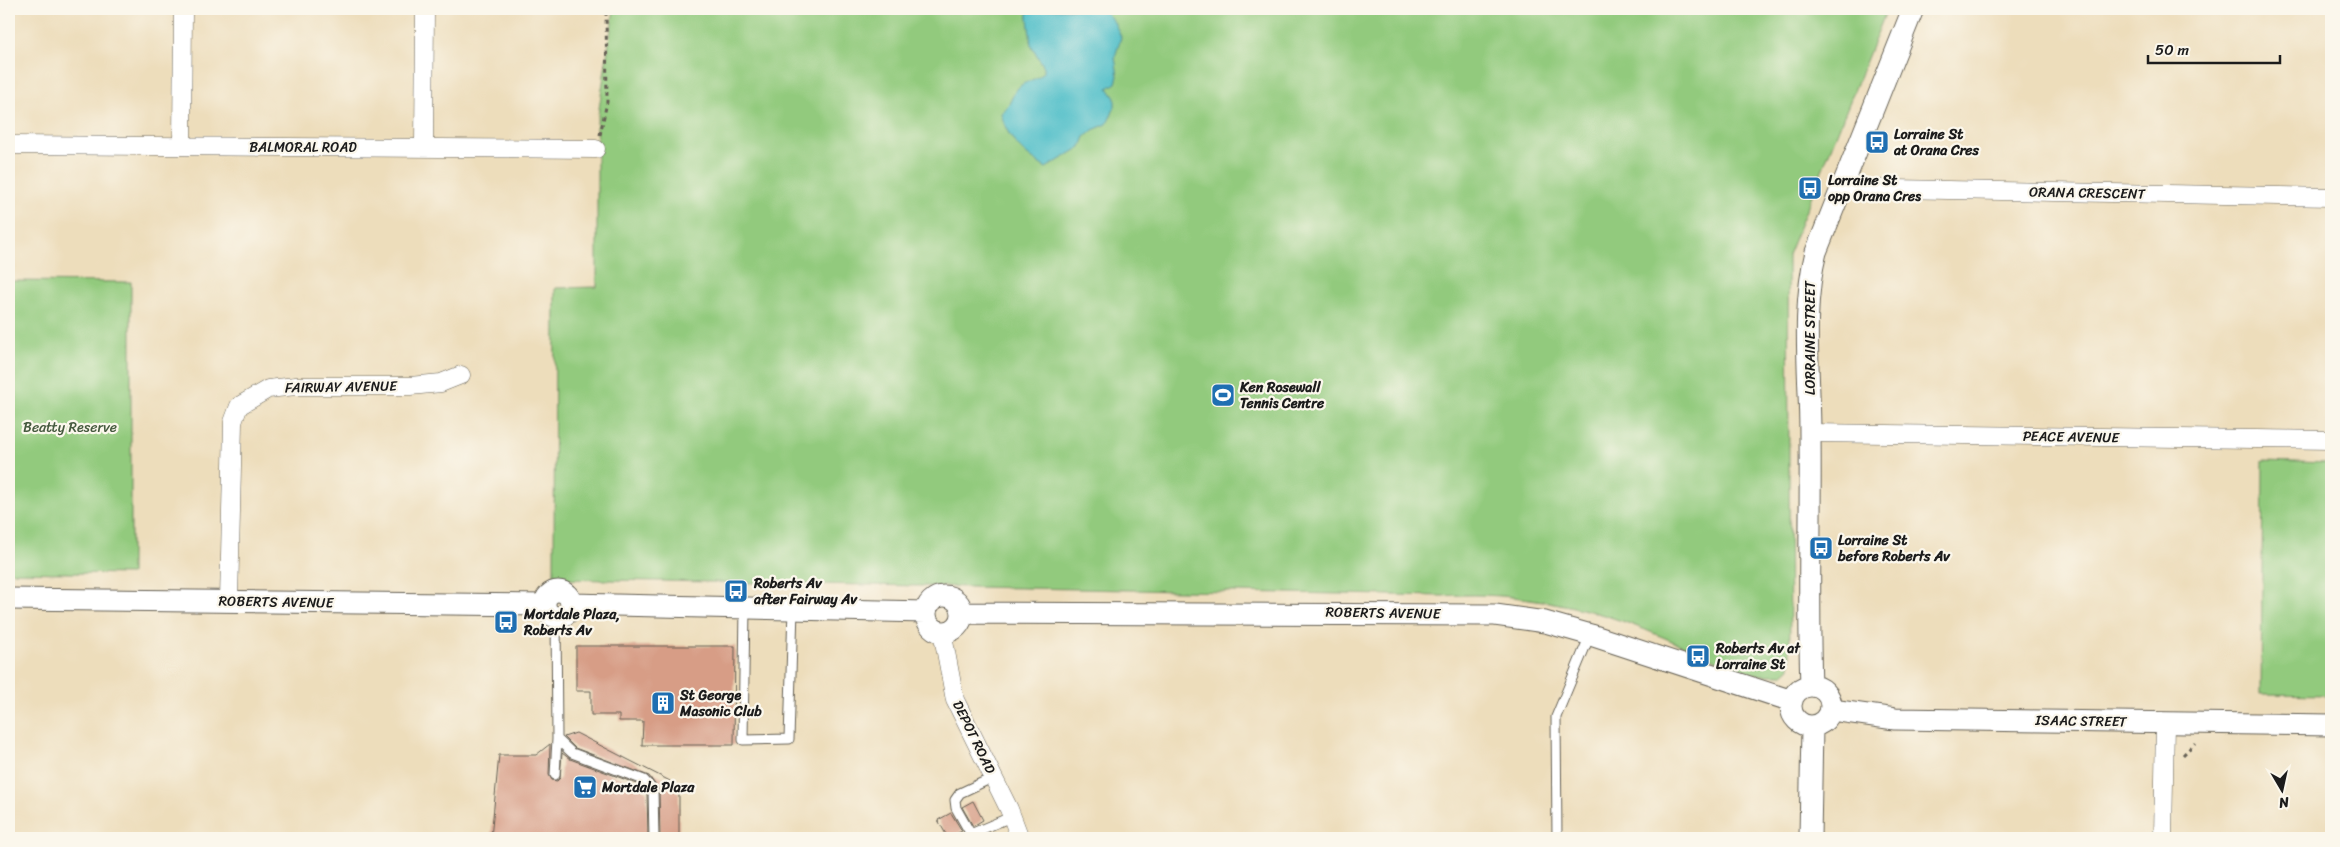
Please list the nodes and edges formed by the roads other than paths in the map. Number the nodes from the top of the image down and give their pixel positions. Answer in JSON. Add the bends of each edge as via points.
{"nodes":[{"id":1,"x":183,"y":9,"type":"edge"},
{"id":2,"x":426,"y":9,"type":"edge"},
{"id":3,"x":1913,"y":9,"type":"edge"},
{"id":4,"x":9,"y":145,"type":"edge"},
{"id":5,"x":182,"y":146,"type":"junction"},
{"id":6,"x":424,"y":147,"type":"junction"},
{"id":7,"x":596,"y":149,"type":"road end"},
{"id":8,"x":1842,"y":188,"type":"junction"},
{"id":9,"x":2331,"y":196,"type":"edge"},
{"id":10,"x":461,"y":375,"type":"dead end"},
{"id":11,"x":1810,"y":434,"type":"junction"},
{"id":12,"x":2331,"y":440,"type":"edge"},
{"id":13,"x":9,"y":599,"type":"edge"},
{"id":14,"x":229,"y":601,"type":"junction"},
{"id":15,"x":745,"y":608,"type":"junction"},
{"id":16,"x":557,"y":609,"type":"junction"},
{"id":17,"x":793,"y":609,"type":"junction"},
{"id":18,"x":926,"y":612,"type":"junction"},
{"id":19,"x":962,"y":613,"type":"junction"},
{"id":20,"x":942,"y":632,"type":"junction"},
{"id":21,"x":1591,"y":635,"type":"junction"},
{"id":22,"x":1811,"y":686,"type":"junction"},
{"id":23,"x":1792,"y":701,"type":"junction"},
{"id":24,"x":1832,"y":710,"type":"junction"},
{"id":25,"x":2164,"y":722,"type":"junction"},
{"id":26,"x":2331,"y":725,"type":"edge"},
{"id":27,"x":1812,"y":726,"type":"junction"},
{"id":28,"x":557,"y":739,"type":"junction"},
{"id":29,"x":555,"y":775,"type":"dead end"},
{"id":30,"x":994,"y":778,"type":"junction"},
{"id":31,"x":1013,"y":816,"type":"junction"},
{"id":32,"x":654,"y":838,"type":"edge"},
{"id":33,"x":1020,"y":838,"type":"edge"},
{"id":34,"x":1557,"y":838,"type":"edge"},
{"id":35,"x":1810,"y":838,"type":"edge"},
{"id":36,"x":2163,"y":838,"type":"edge"}],
"edges":[{"from":1,"to":5,"type":"street"},
{"from":2,"to":6,"type":"street"},
{"from":3,"to":8,"type":"street","name":"LORRAINE STREET"},
{"from":4,"to":5,"type":"street","name":"BALMORAL ROAD"},
{"from":5,"to":6,"type":"street","name":"BALMORAL ROAD"},
{"from":6,"to":7,"type":"street","name":"BALMORAL ROAD"},
{"from":8,"to":9,"type":"street","name":"ORANA CRESCENT"},
{"from":8,"to":11,"type":"street","name":"LORRAINE STREET","via":[[1810,273],[1807,316]]},
{"from":10,"to":14,"type":"street","name":"FAIRWAY AVENUE","via":[[441,383],[410,386],[268,389],[239,406],[234,422]]},
{"from":11,"to":12,"type":"street","name":"PEACE AVENUE"},
{"from":11,"to":22,"type":"street","name":"LORRAINE STREET"},
{"from":13,"to":14,"type":"street","name":"ROBERTS AVENUE"},
{"from":14,"to":16,"type":"street","name":"ROBERTS AVENUE"},
{"from":15,"to":16,"type":"street","name":"ROBERTS AVENUE"},
{"from":15,"to":17,"type":"street","name":"ROBERTS AVENUE"},
{"from":15,"to":17,"type":"lane","via":[[743,740],[789,740]]},
{"from":16,"to":28,"type":"lane"},
{"from":17,"to":18,"type":"street","name":"ROBERTS AVENUE"},
{"from":18,"to":19,"type":"street","via":[[931,601],[947,596],[957,602]]},
{"from":18,"to":20,"type":"street","via":[[928,623]]},
{"from":19,"to":20,"type":"street","via":[[958,624]]},
{"from":19,"to":21,"type":"street","name":"ROBERTS AVENUE","via":[[1495,615],[1546,622]]},
{"from":20,"to":30,"type":"street","name":"DEPOT ROAD","via":[[955,700]]},
{"from":21,"to":23,"type":"street","name":"ROBERTS AVENUE"},
{"from":21,"to":34,"type":"lane","via":[[1556,717]]},
{"from":22,"to":23,"type":"street","via":[[1799,690]]},
{"from":22,"to":24,"type":"street","via":[[1827,693]]},
{"from":23,"to":27,"type":"street","via":[[1795,719]]},
{"from":24,"to":25,"type":"street","name":"ISAAC STREET","via":[[1895,719]]},
{"from":24,"to":27,"type":"street","via":[[1827,720]]},
{"from":25,"to":26,"type":"street","name":"ISAAC STREET"},
{"from":25,"to":36,"type":"street"},
{"from":27,"to":35,"type":"street"},
{"from":28,"to":29,"type":"lane"},
{"from":28,"to":32,"type":"lane","via":[[572,753],[644,780],[653,790]]},
{"from":30,"to":31,"type":"street","name":"DEPOT ROAD"},
{"from":30,"to":31,"type":"lane","via":[[960,793],[955,800],[956,808],[973,833]]},
{"from":31,"to":33,"type":"street","name":"DEPOT ROAD"}]}
